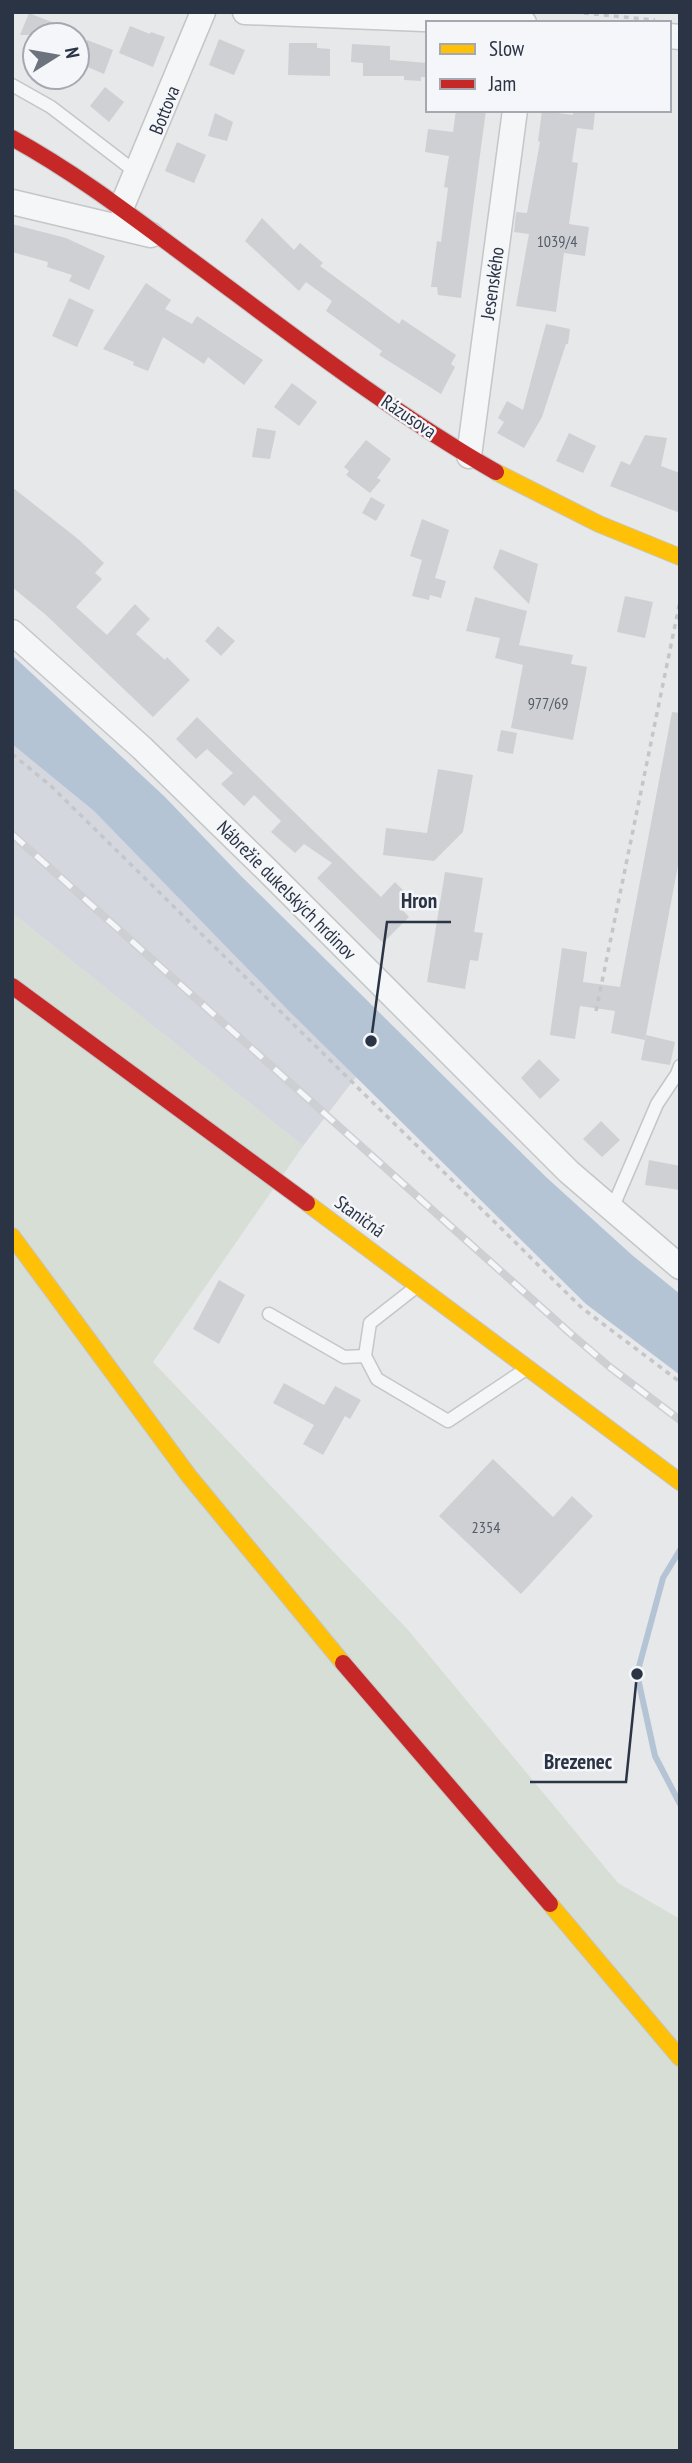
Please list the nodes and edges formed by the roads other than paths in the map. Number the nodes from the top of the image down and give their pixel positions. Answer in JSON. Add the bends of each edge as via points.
{"nodes":[{"id":1,"x":203,"y":12,"type":"edge"},
{"id":2,"x":245,"y":12,"type":"edge"},
{"id":3,"x":475,"y":21,"type":"edge"},
{"id":4,"x":12,"y":85,"type":"edge"},
{"id":5,"x":515,"y":112,"type":"edge"},
{"id":6,"x":12,"y":138,"type":"edge"},
{"id":7,"x":138,"y":173,"type":"junction"},
{"id":8,"x":12,"y":202,"type":"edge"},
{"id":9,"x":122,"y":206,"type":"junction"},
{"id":10,"x":160,"y":238,"type":"junction"},
{"id":11,"x":469,"y":456,"type":"junction"},
{"id":12,"x":680,"y":557,"type":"edge"},
{"id":13,"x":12,"y":632,"type":"edge"},
{"id":14,"x":12,"y":986,"type":"edge"},
{"id":15,"x":680,"y":1066,"type":"edge"},
{"id":16,"x":612,"y":1209,"type":"junction"},
{"id":17,"x":12,"y":1236,"type":"edge"},
{"id":18,"x":680,"y":1268,"type":"edge"},
{"id":19,"x":419,"y":1285,"type":"junction"},
{"id":20,"x":269,"y":1314,"type":"dead end"},
{"id":21,"x":365,"y":1356,"type":"junction"},
{"id":22,"x":527,"y":1367,"type":"junction"},
{"id":23,"x":679,"y":1482,"type":"edge"},
{"id":24,"x":680,"y":2059,"type":"edge"}],
"edges":[{"from":1,"to":7,"type":"street","name":"Bottova"},
{"from":2,"to":3,"type":"street"},
{"from":4,"to":7,"type":"lane","via":[[51,107]]},
{"from":5,"to":11,"type":"street","name":"Jesenského"},
{"from":6,"to":9,"type":"main road","name":"Rázusova"},
{"from":7,"to":9,"type":"street","name":"Bottova"},
{"from":8,"to":10,"type":"street","name":"Rázusova"},
{"from":9,"to":10,"type":"main road","name":"Rázusova"},
{"from":10,"to":11,"type":"main road","name":"Rázusova"},
{"from":11,"to":12,"type":"main road","name":"Rázusova","via":[[581,515]]},
{"from":13,"to":16,"type":"street","name":"Nábrežie dukelských hrdinov","via":[[142,748],[569,1172]]},
{"from":14,"to":19,"type":"main road","name":"Staničná"},
{"from":15,"to":16,"type":"lane","via":[[657,1104]]},
{"from":16,"to":18,"type":"street","name":"Nábrežie dukelských hrdinov"},
{"from":17,"to":24,"type":"main road","via":[[216,1510]]},
{"from":19,"to":21,"type":"lane","via":[[370,1323]]},
{"from":19,"to":22,"type":"main road","name":"Staničná"},
{"from":20,"to":21,"type":"lane","via":[[344,1357]]},
{"from":21,"to":22,"type":"lane","via":[[377,1379],[448,1421]]},
{"from":22,"to":23,"type":"main road","name":"Staničná"}]}
